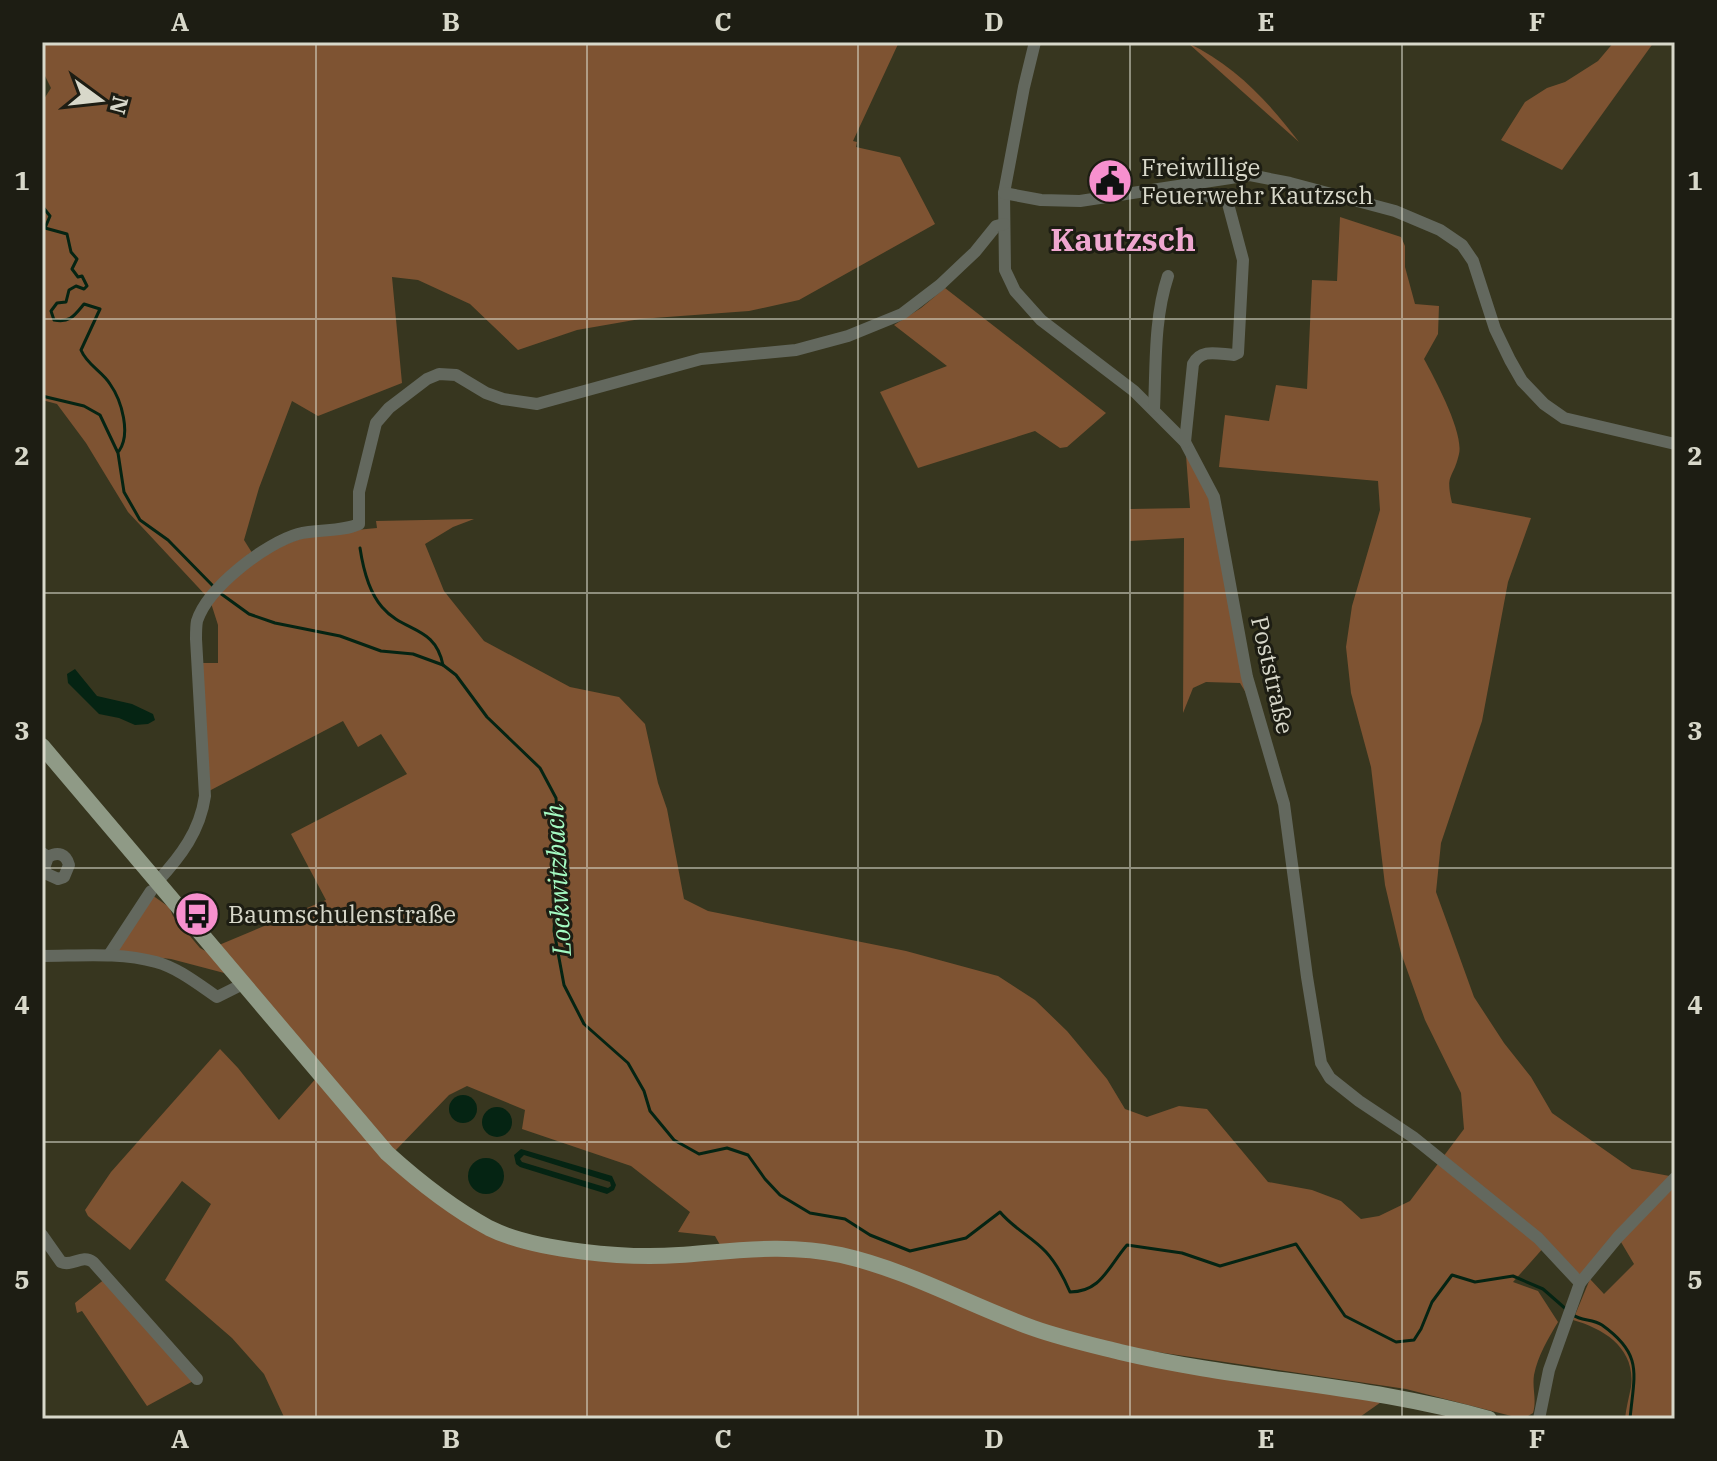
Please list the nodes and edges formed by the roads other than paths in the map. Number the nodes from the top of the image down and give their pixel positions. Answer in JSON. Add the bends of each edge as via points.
{"nodes":[{"id":1,"x":1035,"y":42,"type":"edge"},
{"id":2,"x":1171,"y":186,"type":"junction"},
{"id":3,"x":1004,"y":193,"type":"junction"},
{"id":4,"x":1004,"y":224,"type":"junction"},
{"id":5,"x":1168,"y":276,"type":"dead end"},
{"id":6,"x":1154,"y":409,"type":"junction"},
{"id":7,"x":1185,"y":442,"type":"junction"},
{"id":8,"x":1675,"y":444,"type":"edge"},
{"id":9,"x":42,"y":746,"type":"edge"},
{"id":10,"x":154,"y":886,"type":"junction"},
{"id":11,"x":109,"y":955,"type":"junction"},
{"id":12,"x":42,"y":956,"type":"edge"},
{"id":13,"x":243,"y":984,"type":"junction"},
{"id":14,"x":1675,"y":1178,"type":"edge"},
{"id":15,"x":42,"y":1235,"type":"edge"},
{"id":16,"x":1580,"y":1283,"type":"junction"},
{"id":17,"x":197,"y":1379,"type":"dead end"},
{"id":18,"x":1489,"y":1419,"type":"edge"},
{"id":19,"x":1539,"y":1419,"type":"edge"}],
"edges":[{"from":1,"to":3,"type":"street","name":"Poststraße"},
{"from":2,"to":3,"type":"street","via":[[1064,202]]},
{"from":2,"to":7,"type":"street","via":[[1227,200],[1243,260],[1240,346],[1234,355],[1197,356]]},
{"from":2,"to":8,"type":"street","via":[[1266,177],[1395,211],[1440,230],[1462,245],[1473,261],[1510,360],[1544,404],[1564,418]]},
{"from":3,"to":4,"type":"street","name":"Poststraße"},
{"from":4,"to":6,"type":"street","name":"Poststraße","via":[[1005,270],[1015,291],[1041,320]]},
{"from":4,"to":10,"type":"street","via":[[902,314],[848,336],[796,350],[701,359],[537,404],[503,399],[456,375],[439,374],[389,408],[376,423],[359,492],[359,524],[283,538],[226,583],[197,621],[203,815]]},
{"from":5,"to":6,"type":"street","via":[[1159,319]]},
{"from":6,"to":7,"type":"street","name":"Poststraße"},
{"from":7,"to":16,"type":"street","name":"Poststraße","via":[[1214,497],[1247,677],[1284,804],[1321,1063],[1330,1078],[1538,1238]]},
{"from":9,"to":10,"type":"main road"},
{"from":10,"to":11,"type":"street"},
{"from":10,"to":13,"type":"main road"},
{"from":11,"to":12,"type":"street"},
{"from":11,"to":13,"type":"street","via":[[158,963],[217,997]]},
{"from":13,"to":18,"type":"main road","via":[[387,1153],[491,1229],[541,1245],[637,1256],[808,1249],[938,1288],[1035,1329],[1121,1352],[1391,1396]]},
{"from":14,"to":16,"type":"street"},
{"from":15,"to":17,"type":"street","via":[[61,1262],[93,1262]]},
{"from":16,"to":19,"type":"street","via":[[1549,1370]]}]}
